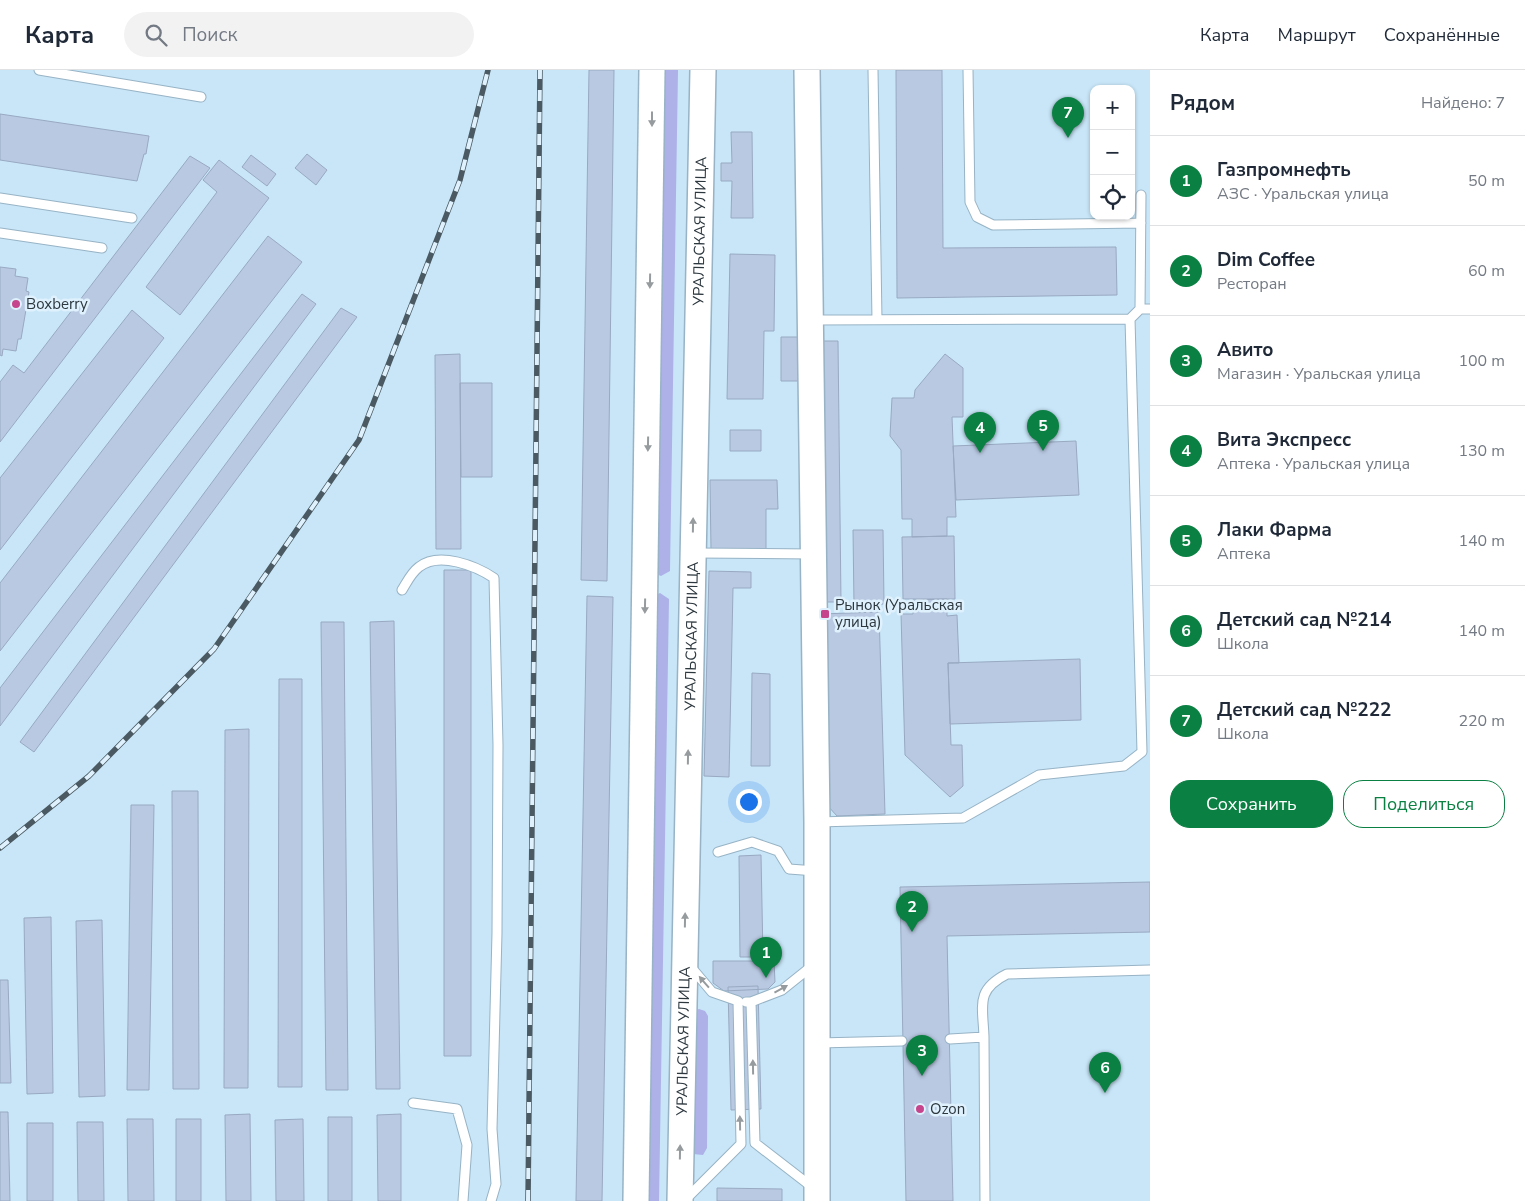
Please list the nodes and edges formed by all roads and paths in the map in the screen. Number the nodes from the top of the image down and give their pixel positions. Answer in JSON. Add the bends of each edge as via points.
{"nodes":[{"id":1,"x":39,"y":70,"type":"edge"},
{"id":2,"x":652,"y":70,"type":"edge"},
{"id":3,"x":703,"y":70,"type":"edge"},
{"id":4,"x":807,"y":70,"type":"edge"},
{"id":5,"x":873,"y":70,"type":"edge"},
{"id":6,"x":968,"y":70,"type":"edge"},
{"id":7,"x":201,"y":97,"type":"dead end"},
{"id":8,"x":1141,"y":195,"type":"dead end"},
{"id":9,"x":0,"y":198,"type":"edge"},
{"id":10,"x":132,"y":218,"type":"dead end"},
{"id":11,"x":1141,"y":223,"type":"junction"},
{"id":12,"x":0,"y":233,"type":"edge"},
{"id":13,"x":102,"y":248,"type":"dead end"},
{"id":14,"x":1140,"y":309,"type":"junction"},
{"id":15,"x":1150,"y":309,"type":"edge"},
{"id":16,"x":1130,"y":319,"type":"junction"},
{"id":17,"x":809,"y":320,"type":"junction"},
{"id":18,"x":877,"y":320,"type":"junction"},
{"id":19,"x":692,"y":553,"type":"junction"},
{"id":20,"x":813,"y":554,"type":"junction"},
{"id":21,"x":402,"y":590,"type":"dead end"},
{"id":22,"x":817,"y":822,"type":"junction"},
{"id":23,"x":718,"y":852,"type":"dead end"},
{"id":24,"x":817,"y":870,"type":"junction"},
{"id":25,"x":684,"y":960,"type":"junction"},
{"id":26,"x":817,"y":962,"type":"junction"},
{"id":27,"x":1150,"y":970,"type":"edge"},
{"id":28,"x":738,"y":1001,"type":"junction"},
{"id":29,"x":751,"y":1002,"type":"junction"},
{"id":30,"x":984,"y":1037,"type":"junction"},
{"id":31,"x":950,"y":1039,"type":"dead end"},
{"id":32,"x":902,"y":1041,"type":"dead end"},
{"id":33,"x":817,"y":1043,"type":"junction"},
{"id":34,"x":412,"y":1103,"type":"dead end"},
{"id":35,"x":740,"y":1144,"type":"junction"},
{"id":36,"x":755,"y":1144,"type":"junction"},
{"id":37,"x":817,"y":1196,"type":"edge"},
{"id":38,"x":463,"y":1201,"type":"edge"},
{"id":39,"x":491,"y":1201,"type":"edge"},
{"id":40,"x":636,"y":1201,"type":"edge"},
{"id":41,"x":680,"y":1201,"type":"edge"},
{"id":42,"x":684,"y":1201,"type":"edge"},
{"id":43,"x":985,"y":1201,"type":"edge"}],
"edges":[{"from":1,"to":7,"type":"lane"},
{"from":2,"to":40,"type":"main road","one_way":true},
{"from":19,"to":3,"type":"main road","name":"УРАЛЬСКАЯ УЛИЦА","one_way":true},
{"from":4,"to":17,"type":"main road"},
{"from":5,"to":18,"type":"lane"},
{"from":6,"to":11,"type":"lane","via":[[970,202],[977,217],[993,225]]},
{"from":8,"to":11,"type":"lane"},
{"from":9,"to":10,"type":"lane"},
{"from":11,"to":14,"type":"lane"},
{"from":12,"to":13,"type":"lane"},
{"from":14,"to":15,"type":"lane"},
{"from":14,"to":16,"type":"lane"},
{"from":16,"to":18,"type":"lane"},
{"from":16,"to":22,"type":"lane","via":[[1142,752],[1124,766],[1038,775],[963,818]]},
{"from":17,"to":18,"type":"lane"},
{"from":17,"to":20,"type":"main road"},
{"from":19,"to":20,"type":"lane"},
{"from":25,"to":19,"type":"main road","name":"УРАЛЬСКАЯ УЛИЦА","one_way":true},
{"from":20,"to":22,"type":"main road"},
{"from":21,"to":39,"type":"lane","via":[[420,566],[441,560],[479,568],[494,578],[498,745],[492,1129],[496,1184]]},
{"from":22,"to":24,"type":"main road"},
{"from":23,"to":24,"type":"lane","via":[[752,842],[778,851],[789,869]]},
{"from":24,"to":26,"type":"main road"},
{"from":28,"to":25,"type":"lane","one_way":true,"via":[[712,992]]},
{"from":41,"to":25,"type":"main road","name":"УРАЛЬСКАЯ УЛИЦА","one_way":true},
{"from":29,"to":26,"type":"lane","one_way":true,"via":[[782,990]]},
{"from":26,"to":33,"type":"main road"},
{"from":27,"to":30,"type":"lane","via":[[1007,974],[992,981],[982,996]]},
{"from":28,"to":29,"type":"lane"},
{"from":35,"to":28,"type":"lane","one_way":true},
{"from":36,"to":29,"type":"lane","one_way":true},
{"from":30,"to":31,"type":"lane"},
{"from":30,"to":43,"type":"lane"},
{"from":32,"to":33,"type":"lane"},
{"from":33,"to":37,"type":"main road"},
{"from":34,"to":38,"type":"lane","via":[[457,1109],[467,1145]]},
{"from":35,"to":36,"type":"lane"},
{"from":35,"to":42,"type":"lane"},
{"from":36,"to":37,"type":"lane"}]}
